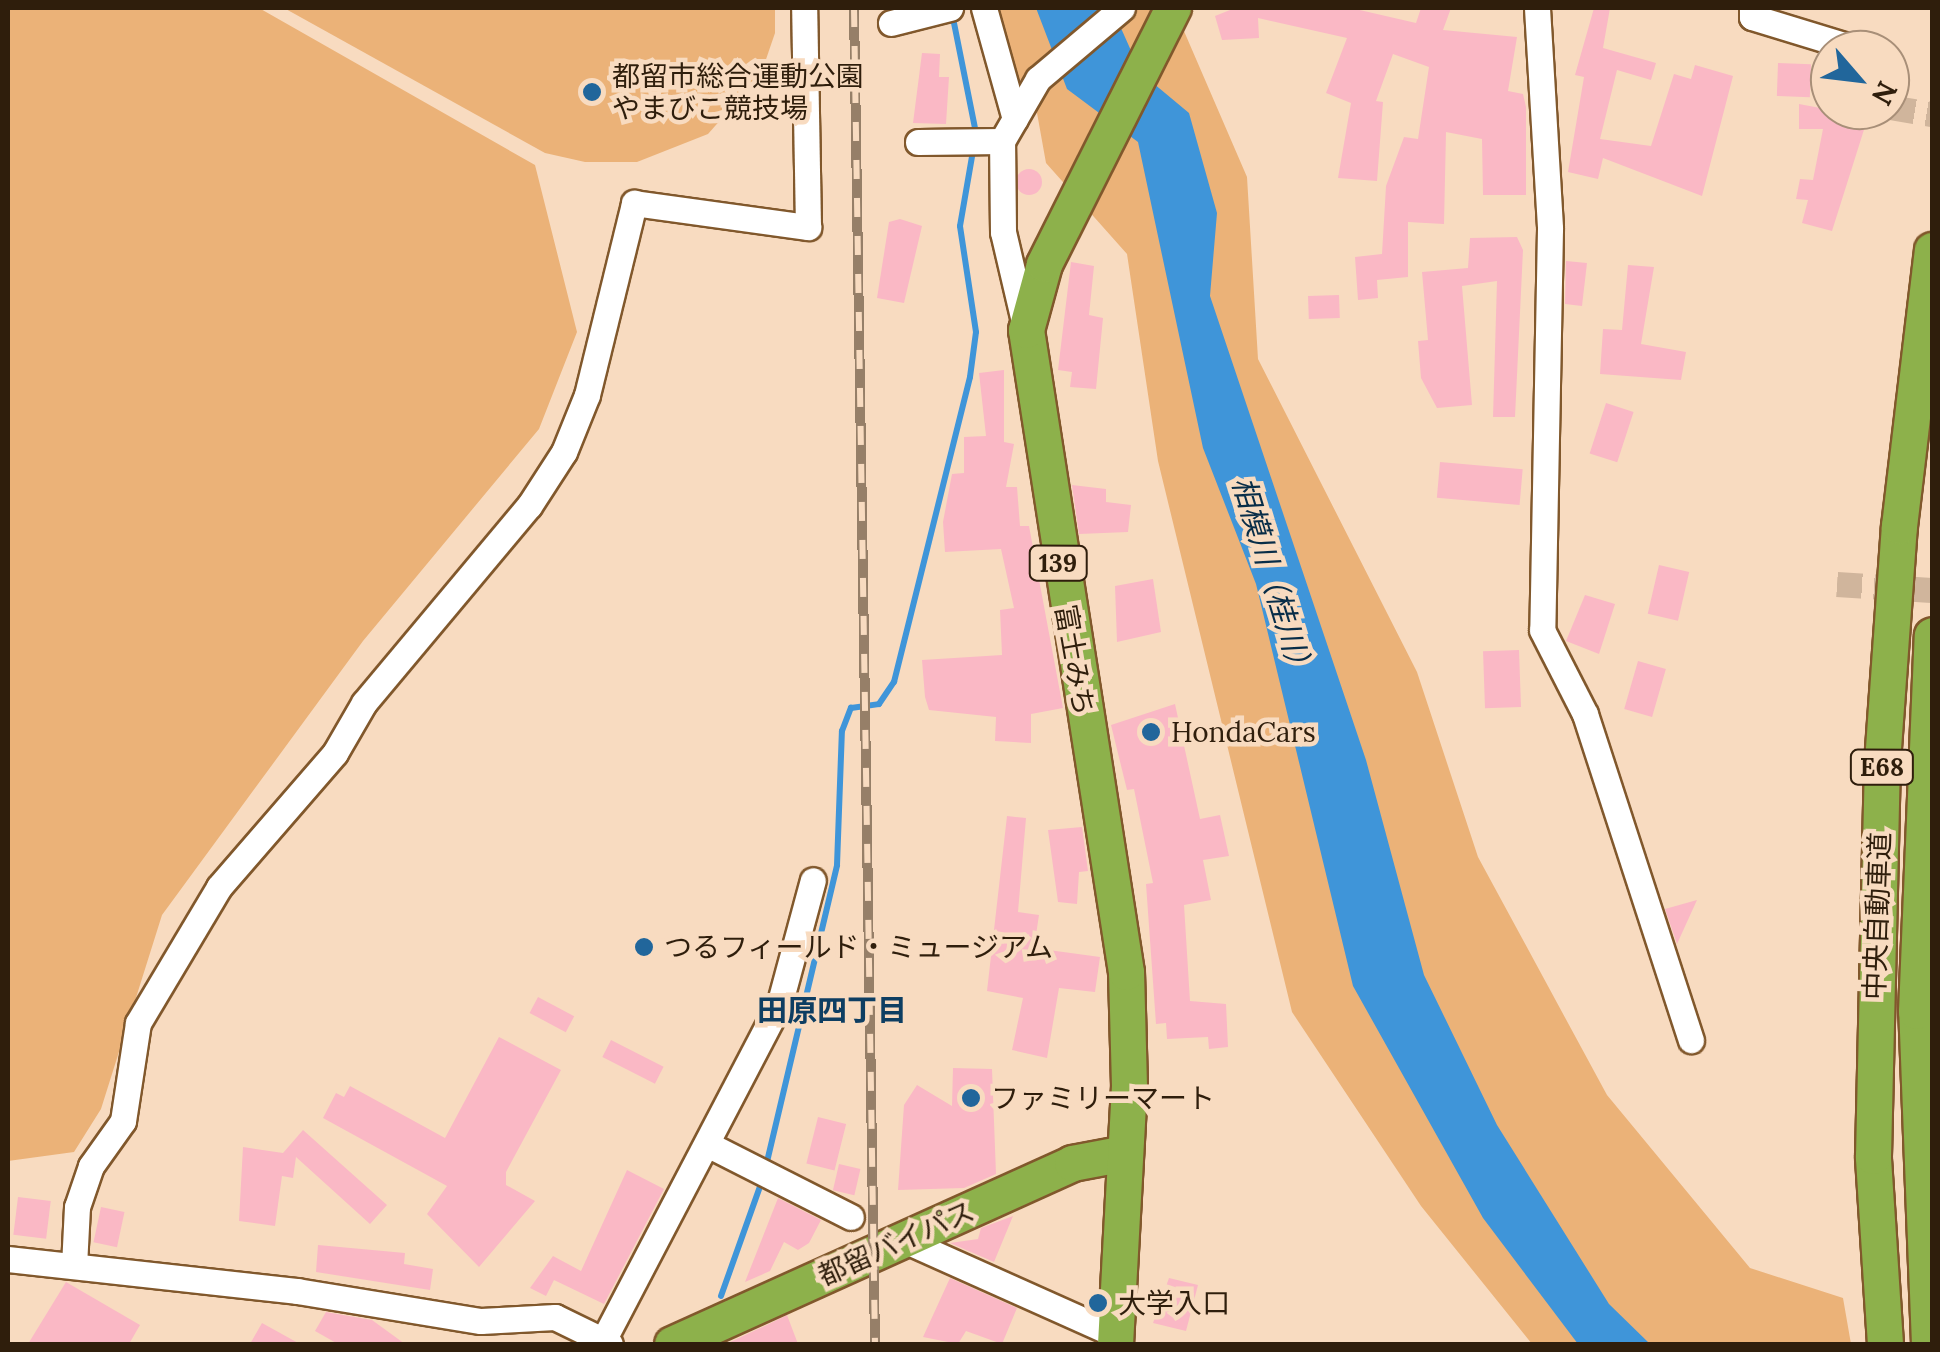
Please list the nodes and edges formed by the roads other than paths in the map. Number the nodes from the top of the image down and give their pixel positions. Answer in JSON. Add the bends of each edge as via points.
{"nodes":[{"id":1,"x":804,"y":8,"type":"edge"},
{"id":2,"x":984,"y":8,"type":"edge"},
{"id":3,"x":1122,"y":8,"type":"edge"},
{"id":4,"x":1537,"y":8,"type":"edge"},
{"id":5,"x":1752,"y":8,"type":"edge"},
{"id":6,"x":942,"y":9,"type":"edge"},
{"id":7,"x":1170,"y":13,"type":"edge"},
{"id":8,"x":891,"y":23,"type":"dead end"},
{"id":9,"x":1810,"y":35,"type":"edge"},
{"id":10,"x":993,"y":136,"type":"junction"},
{"id":11,"x":918,"y":142,"type":"dead end"},
{"id":12,"x":1932,"y":250,"type":"edge"},
{"id":13,"x":1026,"y":330,"type":"junction"},
{"id":14,"x":1932,"y":635,"type":"edge"},
{"id":15,"x":812,"y":880,"type":"dead end"},
{"id":16,"x":1691,"y":1040,"type":"dead end"},
{"id":17,"x":709,"y":1145,"type":"junction"},
{"id":18,"x":1125,"y":1153,"type":"junction"},
{"id":19,"x":851,"y":1217,"type":"dead end"},
{"id":20,"x":904,"y":1240,"type":"junction"},
{"id":21,"x":8,"y":1259,"type":"edge"},
{"id":22,"x":74,"y":1266,"type":"junction"},
{"id":23,"x":1115,"y":1340,"type":"edge"},
{"id":24,"x":607,"y":1341,"type":"edge"},
{"id":25,"x":672,"y":1344,"type":"edge"},
{"id":26,"x":1884,"y":1344,"type":"edge"},
{"id":27,"x":1929,"y":1344,"type":"edge"}],
"edges":[{"from":1,"to":22,"type":"street","via":[[808,227],[634,204],[586,394],[564,452],[529,506],[364,703],[335,752],[219,887],[138,1023],[123,1121],[91,1166],[77,1207]]},
{"from":2,"to":10,"type":"street"},
{"from":3,"to":10,"type":"street","via":[[1038,79]]},
{"from":4,"to":16,"type":"street","via":[[1550,229],[1542,630],[1585,714]]},
{"from":5,"to":9,"type":"street","via":[[1752,17]]},
{"from":6,"to":8,"type":"street"},
{"from":7,"to":13,"type":"highway","name":"富士みち","number":"139","via":[[1044,264]]},
{"from":10,"to":11,"type":"street"},
{"from":10,"to":13,"type":"street","via":[[1003,232]]},
{"from":12,"to":26,"type":"highway","name":"中央自動車道","number":"E68","via":[[1882,762],[1874,1008]]},
{"from":13,"to":18,"type":"highway","name":"富士みち","number":"139","via":[[1126,972]]},
{"from":14,"to":27,"type":"highway","name":"中央自動車道","number":"E68","via":[[1916,1010]]},
{"from":15,"to":17,"type":"street","via":[[780,1002]]},
{"from":17,"to":19,"type":"street"},
{"from":17,"to":24,"type":"street"},
{"from":18,"to":20,"type":"highway","name":"都留バイパス","via":[[1072,1164]]},
{"from":18,"to":23,"type":"highway","name":"富士みち","number":"139"},
{"from":20,"to":23,"type":"street"},
{"from":20,"to":25,"type":"highway","name":"都留バイパス"},
{"from":21,"to":22,"type":"street"},
{"from":22,"to":24,"type":"street","via":[[481,1322],[554,1317]]}]}
